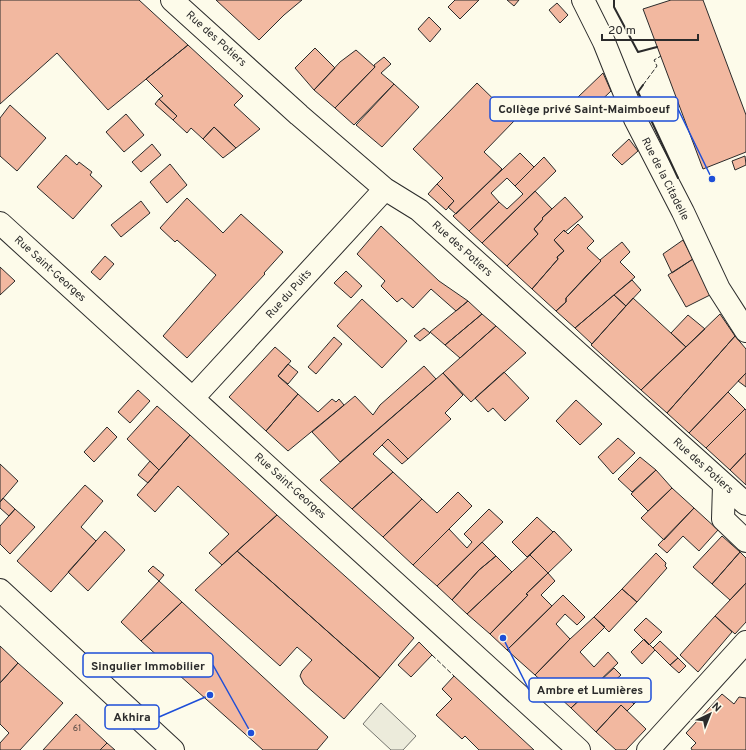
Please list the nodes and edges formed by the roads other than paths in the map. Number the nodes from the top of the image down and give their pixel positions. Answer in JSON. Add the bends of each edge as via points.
{"nodes":[{"id":1,"x":172,"y":0,"type":"edge"},
{"id":2,"x":583,"y":0,"type":"edge"},
{"id":3,"x":385,"y":189,"type":"junction"},
{"id":4,"x":0,"y":223,"type":"edge"},
{"id":5,"x":746,"y":331,"type":"edge"},
{"id":6,"x":193,"y":398,"type":"junction"},
{"id":7,"x":724,"y":485,"type":"junction"},
{"id":8,"x":746,"y":504,"type":"edge"},
{"id":9,"x":746,"y":541,"type":"edge"},
{"id":10,"x":0,"y":590,"type":"edge"},
{"id":11,"x":746,"y":642,"type":"edge"},
{"id":12,"x":173,"y":750,"type":"edge"},
{"id":13,"x":579,"y":750,"type":"edge"},
{"id":14,"x":648,"y":750,"type":"edge"}],
"edges":[{"from":1,"to":3,"type":"street","name":"Rue des Potiers"},
{"from":2,"to":5,"type":"street","name":"Rue de la Citadelle","via":[[604,42],[635,119],[683,212],[718,289]]},
{"from":3,"to":6,"type":"street","name":"Rue du Puits"},
{"from":3,"to":7,"type":"street","name":"Rue des Potiers","via":[[418,210]]},
{"from":4,"to":6,"type":"street","name":"Rue Saint-Georges"},
{"from":6,"to":13,"type":"street","name":"Rue Saint-Georges"},
{"from":7,"to":8,"type":"street","name":"Rue des Potiers"},
{"from":7,"to":9,"type":"street","via":[[723,519]]},
{"from":10,"to":12,"type":"street"},
{"from":11,"to":14,"type":"street"}]}
